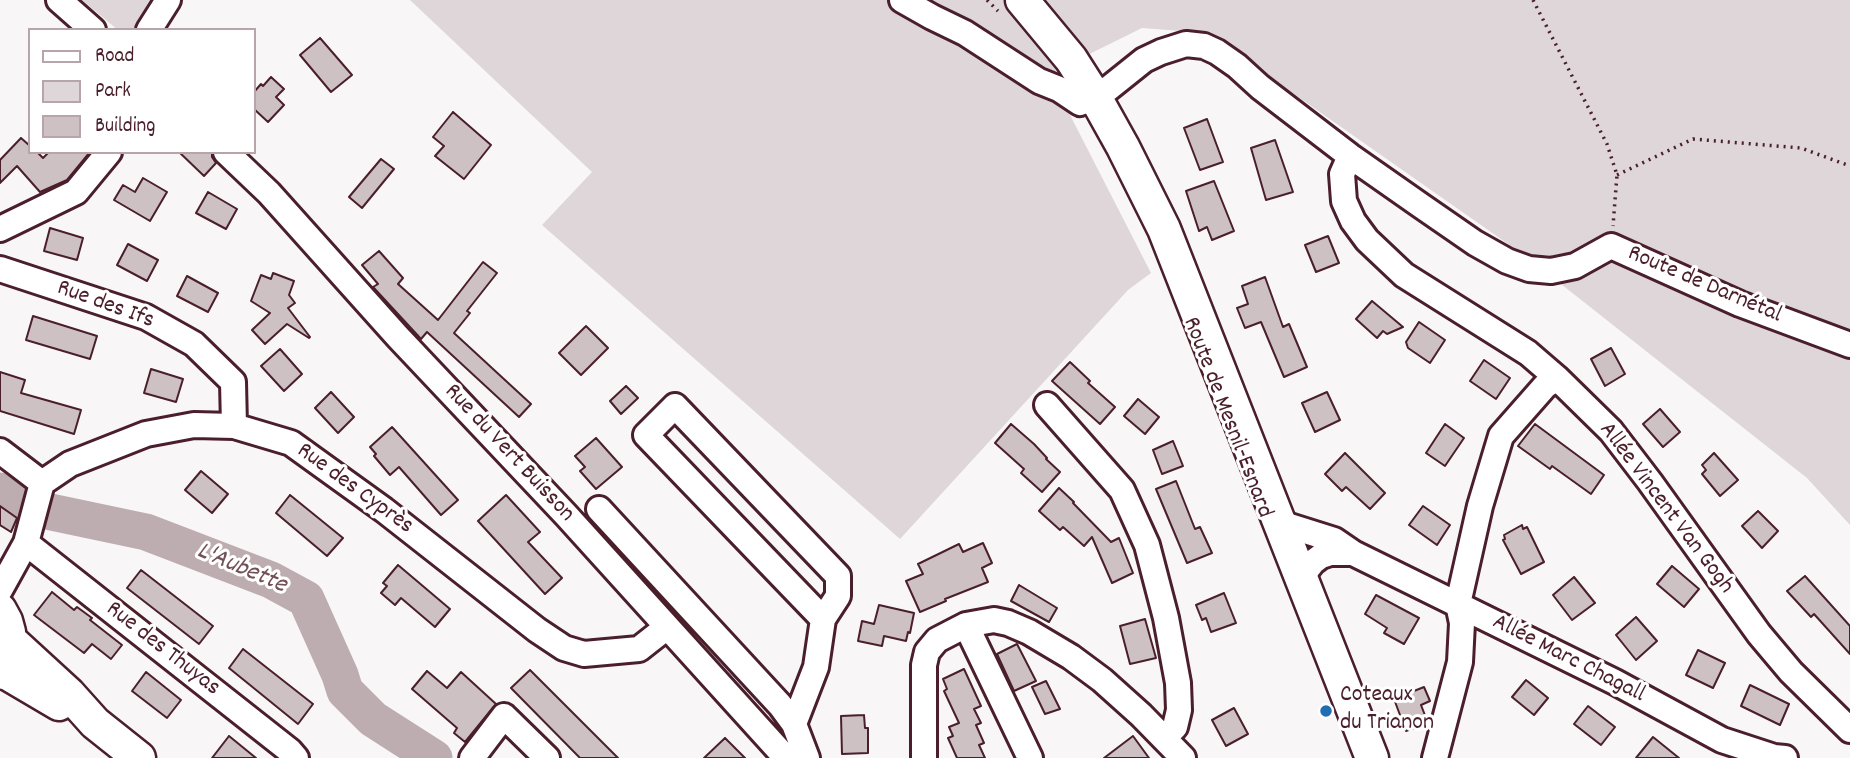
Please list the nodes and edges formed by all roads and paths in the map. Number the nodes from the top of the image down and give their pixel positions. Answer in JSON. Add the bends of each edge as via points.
{"nodes":[{"id":1,"x":59,"y":0,"type":"edge"},
{"id":2,"x":168,"y":0,"type":"edge"},
{"id":3,"x":902,"y":0,"type":"edge"},
{"id":4,"x":1532,"y":0,"type":"edge"},
{"id":5,"x":1025,"y":4,"type":"edge"},
{"id":6,"x":91,"y":28,"type":"edge"},
{"id":7,"x":150,"y":28,"type":"edge"},
{"id":8,"x":1087,"y":99,"type":"junction"},
{"id":9,"x":107,"y":154,"type":"edge"},
{"id":10,"x":228,"y":154,"type":"edge"},
{"id":11,"x":1350,"y":156,"type":"junction"},
{"id":12,"x":1850,"y":166,"type":"edge"},
{"id":13,"x":1617,"y":176,"type":"junction"},
{"id":14,"x":0,"y":229,"type":"edge"},
{"id":15,"x":1611,"y":246,"type":"junction"},
{"id":16,"x":0,"y":269,"type":"edge"},
{"id":17,"x":1850,"y":345,"type":"edge"},
{"id":18,"x":1557,"y":378,"type":"junction"},
{"id":19,"x":1047,"y":405,"type":"dead end"},
{"id":20,"x":234,"y":426,"type":"junction"},
{"id":21,"x":0,"y":451,"type":"edge"},
{"id":22,"x":42,"y":483,"type":"junction"},
{"id":23,"x":599,"y":509,"type":"dead end"},
{"id":24,"x":1280,"y":523,"type":"junction"},
{"id":25,"x":26,"y":543,"type":"junction"},
{"id":26,"x":1353,"y":553,"type":"junction"},
{"id":27,"x":1301,"y":577,"type":"junction"},
{"id":28,"x":0,"y":590,"type":"edge"},
{"id":29,"x":1458,"y":604,"type":"junction"},
{"id":30,"x":823,"y":619,"type":"junction"},
{"id":31,"x":966,"y":625,"type":"junction"},
{"id":32,"x":667,"y":627,"type":"junction"},
{"id":33,"x":3,"y":636,"type":"edge"},
{"id":34,"x":0,"y":672,"type":"edge"},
{"id":35,"x":95,"y":723,"type":"junction"},
{"id":36,"x":794,"y":724,"type":"junction"},
{"id":37,"x":1850,"y":730,"type":"edge"},
{"id":38,"x":1165,"y":737,"type":"junction"},
{"id":39,"x":139,"y":758,"type":"edge"},
{"id":40,"x":296,"y":758,"type":"edge"},
{"id":41,"x":472,"y":758,"type":"edge"},
{"id":42,"x":547,"y":758,"type":"edge"},
{"id":43,"x":786,"y":758,"type":"edge"},
{"id":44,"x":807,"y":758,"type":"edge"},
{"id":45,"x":923,"y":758,"type":"edge"},
{"id":46,"x":1030,"y":758,"type":"edge"},
{"id":47,"x":1183,"y":758,"type":"edge"},
{"id":48,"x":1358,"y":758,"type":"edge"},
{"id":49,"x":1372,"y":758,"type":"edge"},
{"id":50,"x":1435,"y":758,"type":"edge"},
{"id":51,"x":1786,"y":758,"type":"edge"}],
"edges":[{"from":1,"to":6,"type":"street"},
{"from":2,"to":7,"type":"street"},
{"from":3,"to":8,"type":"street","via":[[965,33],[1039,81]]},
{"from":4,"to":13,"type":"path","via":[[1608,144]]},
{"from":5,"to":8,"type":"main road"},
{"from":8,"to":11,"type":"street","via":[[1161,52],[1186,44],[1203,46],[1237,66]]},
{"from":8,"to":24,"type":"main road","name":"Route de Mesnil-Esnard","via":[[1124,147],[1164,229]]},
{"from":8,"to":48,"type":"main road","name":"Route de Mesnil-Esnard","via":[[1153,233]]},
{"from":9,"to":14,"type":"street","via":[[76,192]]},
{"from":10,"to":32,"type":"street","name":"Rue du Vert Buisson"},
{"from":11,"to":15,"type":"street","name":"Route de Darnétal","via":[[1475,243],[1519,266],[1562,270]]},
{"from":11,"to":18,"type":"street","name":"Allée Vincent Van Gogh","via":[[1342,173],[1344,201],[1367,240],[1404,275],[1528,353]]},
{"from":12,"to":13,"type":"path","via":[[1801,148],[1693,139]]},
{"from":13,"to":15,"type":"path"},
{"from":15,"to":17,"type":"street","name":"Route de Darnétal","via":[[1740,304]]},
{"from":16,"to":20,"type":"street","name":"Rue des Ifs","via":[[146,317],[194,344],[233,382]]},
{"from":18,"to":29,"type":"street","via":[[1501,436]]},
{"from":18,"to":37,"type":"street","name":"Allée Vincent Van Gogh","via":[[1611,431],[1759,635]]},
{"from":19,"to":38,"type":"street","via":[[1122,490],[1147,545],[1178,683],[1175,727]]},
{"from":20,"to":22,"type":"street","name":"Rue des Cyprès","via":[[194,425],[146,434],[70,464]]},
{"from":20,"to":32,"type":"street","name":"Rue des Cyprès","via":[[291,443],[564,648],[584,654],[639,649]]},
{"from":21,"to":22,"type":"street"},
{"from":22,"to":25,"type":"street"},
{"from":23,"to":36,"type":"street"},
{"from":24,"to":26,"type":"street","name":"Allée Marc Chagall","via":[[1334,540]]},
{"from":24,"to":27,"type":"main road","name":"Route de Mesnil-Esnard"},
{"from":25,"to":28,"type":"street"},
{"from":25,"to":40,"type":"street","name":"Rue des Thuyas"},
{"from":26,"to":27,"type":"street","via":[[1321,556]]},
{"from":26,"to":29,"type":"street","name":"Allée Marc Chagall"},
{"from":27,"to":49,"type":"main road","name":"Route de Mesnil-Esnard"},
{"from":29,"to":50,"type":"street","via":[[1460,662]]},
{"from":29,"to":51,"type":"street","name":"Allée Marc Chagall","via":[[1722,740]]},
{"from":30,"to":30,"type":"street","via":[[838,596],[838,576],[675,405],[646,435]]},
{"from":30,"to":36,"type":"street","via":[[816,667]]},
{"from":31,"to":38,"type":"street","via":[[994,620],[1029,632],[1102,680]]},
{"from":31,"to":45,"type":"street","via":[[937,640],[925,658]]},
{"from":31,"to":46,"type":"street"},
{"from":32,"to":43,"type":"street","name":"Rue du Vert Buisson"},
{"from":33,"to":35,"type":"main road"},
{"from":34,"to":35,"type":"main road"},
{"from":35,"to":39,"type":"main road"},
{"from":36,"to":44,"type":"street"},
{"from":38,"to":47,"type":"street"},
{"from":41,"to":42,"type":"street","via":[[504,716]]}]}
